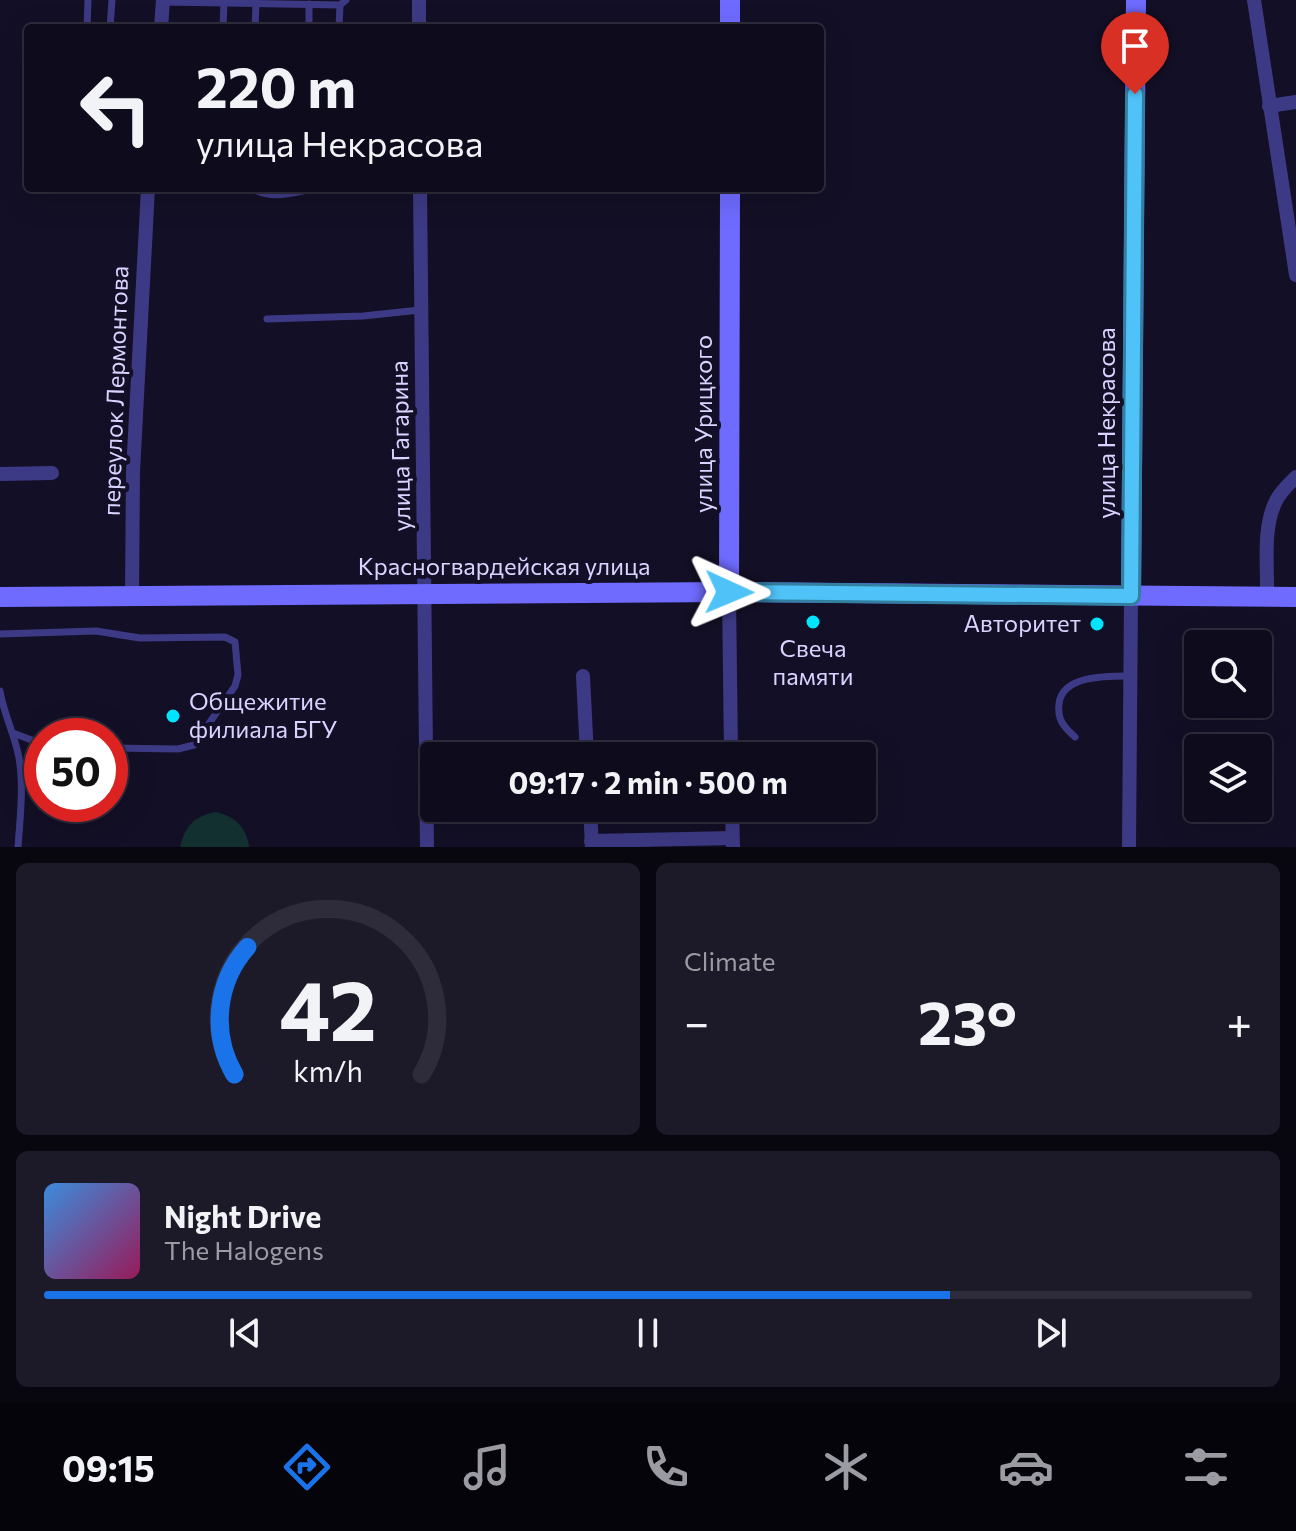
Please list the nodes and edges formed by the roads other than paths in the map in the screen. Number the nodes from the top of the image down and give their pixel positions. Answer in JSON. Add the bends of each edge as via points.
{"nodes":[{"id":1,"x":88,"y":0,"type":"edge"},
{"id":2,"x":112,"y":0,"type":"edge"},
{"id":3,"x":419,"y":0,"type":"edge"},
{"id":4,"x":730,"y":0,"type":"edge"},
{"id":5,"x":1136,"y":0,"type":"edge"},
{"id":6,"x":1254,"y":0,"type":"edge"},
{"id":7,"x":163,"y":1,"type":"edge"},
{"id":8,"x":224,"y":2,"type":"junction"},
{"id":9,"x":256,"y":3,"type":"junction"},
{"id":10,"x":343,"y":3,"type":"edge"},
{"id":11,"x":309,"y":4,"type":"junction"},
{"id":12,"x":87,"y":24,"type":"edge"},
{"id":13,"x":110,"y":24,"type":"edge"},
{"id":14,"x":161,"y":24,"type":"edge"},
{"id":15,"x":223,"y":24,"type":"edge"},
{"id":16,"x":255,"y":24,"type":"edge"},
{"id":17,"x":309,"y":24,"type":"edge"},
{"id":18,"x":340,"y":24,"type":"edge"},
{"id":19,"x":419,"y":24,"type":"edge"},
{"id":20,"x":730,"y":24,"type":"edge"},
{"id":21,"x":1296,"y":102,"type":"edge"},
{"id":22,"x":1269,"y":106,"type":"junction"},
{"id":23,"x":148,"y":192,"type":"edge"},
{"id":24,"x":263,"y":192,"type":"edge"},
{"id":25,"x":288,"y":192,"type":"edge"},
{"id":26,"x":420,"y":192,"type":"edge"},
{"id":27,"x":730,"y":192,"type":"edge"},
{"id":28,"x":1296,"y":275,"type":"edge"},
{"id":29,"x":421,"y":310,"type":"junction"},
{"id":30,"x":267,"y":319,"type":"dead end"},
{"id":31,"x":52,"y":473,"type":"dead end"},
{"id":32,"x":0,"y":474,"type":"edge"},
{"id":33,"x":1296,"y":477,"type":"edge"},
{"id":34,"x":426,"y":592,"type":"junction"},
{"id":35,"x":729,"y":592,"type":"junction"},
{"id":36,"x":132,"y":596,"type":"junction"},
{"id":37,"x":1131,"y":596,"type":"junction"},
{"id":38,"x":0,"y":597,"type":"edge"},
{"id":39,"x":1267,"y":597,"type":"junction"},
{"id":40,"x":1296,"y":597,"type":"edge"},
{"id":41,"x":0,"y":634,"type":"edge"},
{"id":42,"x":583,"y":676,"type":"dead end"},
{"id":43,"x":1131,"y":676,"type":"junction"},
{"id":44,"x":0,"y":691,"type":"edge"},
{"id":45,"x":13,"y":733,"type":"junction"},
{"id":46,"x":24,"y":737,"type":"edge"},
{"id":47,"x":1075,"y":737,"type":"dead end"},
{"id":48,"x":586,"y":742,"type":"edge"},
{"id":49,"x":731,"y":742,"type":"edge"},
{"id":50,"x":128,"y":748,"type":"edge"},
{"id":51,"x":591,"y":822,"type":"edge"},
{"id":52,"x":732,"y":822,"type":"edge"},
{"id":53,"x":733,"y":842,"type":"edge"},
{"id":54,"x":592,"y":844,"type":"edge"},
{"id":55,"x":18,"y":847,"type":"edge"},
{"id":56,"x":427,"y":847,"type":"edge"},
{"id":57,"x":1129,"y":847,"type":"edge"}],
"edges":[{"from":1,"to":12,"type":"lane"},
{"from":2,"to":13,"type":"lane"},
{"from":3,"to":19,"type":"street"},
{"from":4,"to":20,"type":"main road"},
{"from":5,"to":37,"type":"main road","name":"улица Некрасова"},
{"from":6,"to":22,"type":"street"},
{"from":7,"to":8,"type":"lane"},
{"from":7,"to":14,"type":"street"},
{"from":8,"to":9,"type":"lane"},
{"from":8,"to":15,"type":"lane"},
{"from":9,"to":11,"type":"lane"},
{"from":9,"to":16,"type":"lane"},
{"from":10,"to":11,"type":"lane"},
{"from":10,"to":18,"type":"lane"},
{"from":11,"to":17,"type":"lane"},
{"from":21,"to":22,"type":"street"},
{"from":22,"to":28,"type":"street"},
{"from":23,"to":36,"type":"street","name":"переулок Лермонтова"},
{"from":24,"to":25,"type":"lane"},
{"from":26,"to":29,"type":"street","name":"улица Гагарина"},
{"from":27,"to":35,"type":"main road","name":"улица Урицкого"},
{"from":29,"to":30,"type":"lane"},
{"from":29,"to":34,"type":"street","name":"улица Гагарина"},
{"from":31,"to":32,"type":"street"},
{"from":33,"to":39,"type":"street","via":[[1273,509]]},
{"from":34,"to":35,"type":"main road","name":"Красногвардейская улица"},
{"from":34,"to":36,"type":"main road","name":"Красногвардейская улица"},
{"from":34,"to":56,"type":"street","name":"улица Гагарина"},
{"from":35,"to":37,"type":"main road","name":"Красногвардейская улица"},
{"from":35,"to":49,"type":"street","name":"улица Урицкого"},
{"from":36,"to":38,"type":"main road","name":"Красногвардейская улица"},
{"from":37,"to":39,"type":"main road","name":"Красногвардейская улица"},
{"from":37,"to":43,"type":"street","name":"улица Некрасова"},
{"from":39,"to":40,"type":"main road","name":"Красногвардейская улица"},
{"from":41,"to":50,"type":"lane","via":[[96,631],[140,638],[225,637],[235,642],[235,686],[194,745]]},
{"from":42,"to":48,"type":"street"},
{"from":43,"to":47,"type":"lane","via":[[1091,679],[1064,689],[1058,715]]},
{"from":43,"to":57,"type":"street","name":"улица Некрасова"},
{"from":44,"to":45,"type":"lane"},
{"from":45,"to":46,"type":"lane"},
{"from":45,"to":55,"type":"lane","via":[[20,771]]},
{"from":51,"to":54,"type":"street"},
{"from":52,"to":53,"type":"street"},
{"from":53,"to":54,"type":"street"}]}
